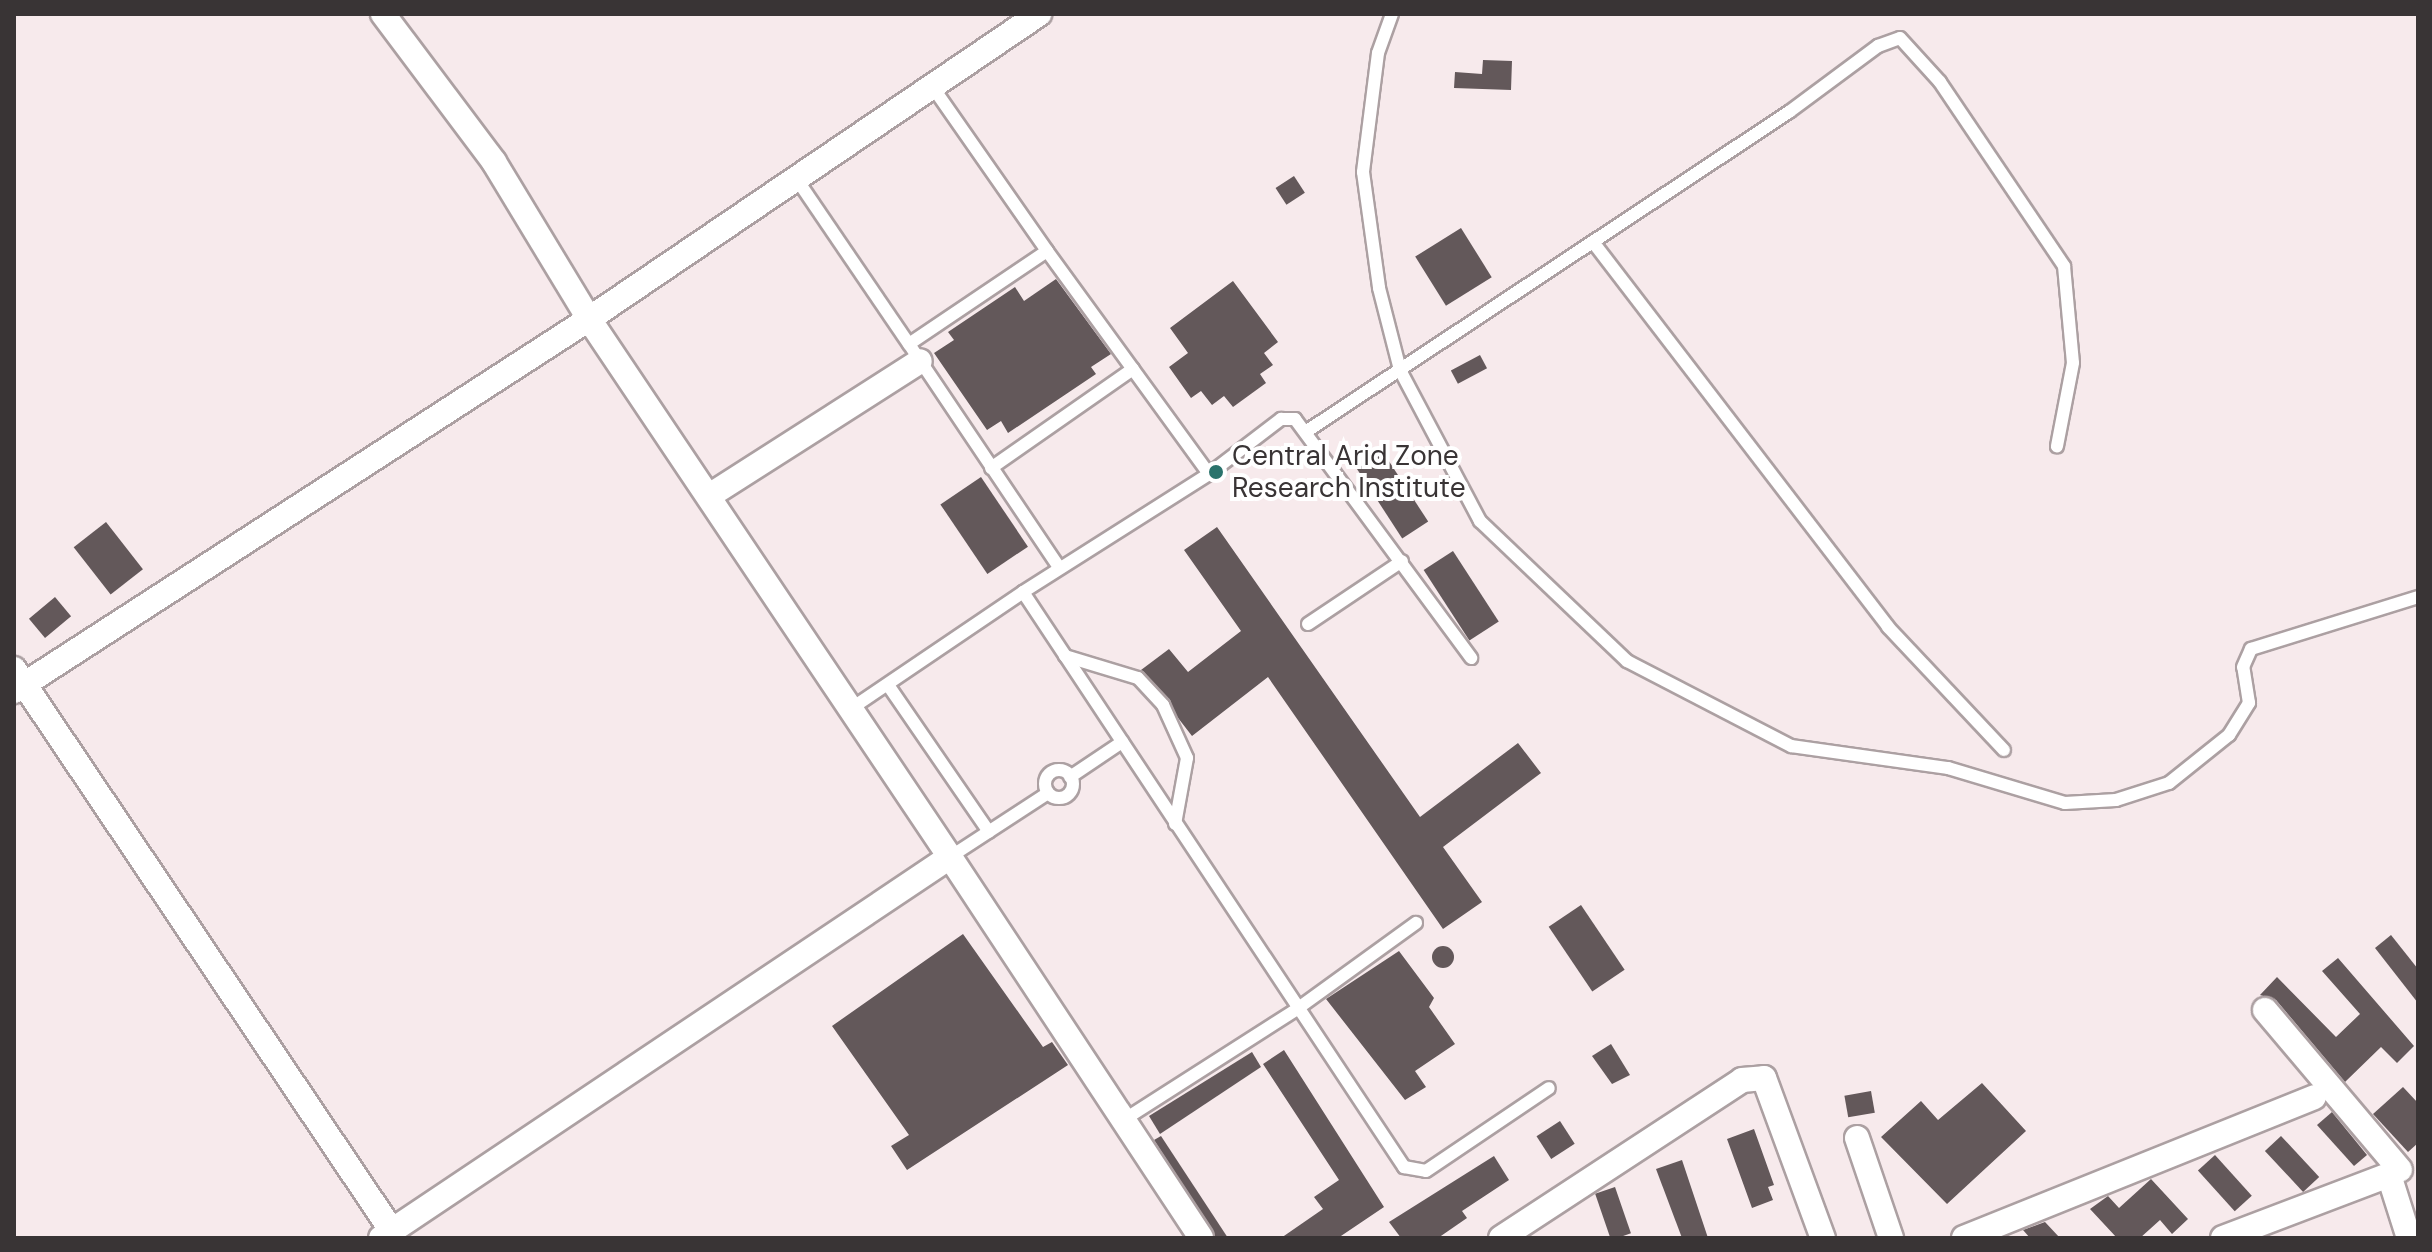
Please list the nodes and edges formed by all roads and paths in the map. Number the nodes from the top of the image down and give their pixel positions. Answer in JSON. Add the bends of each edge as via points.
{"nodes":[{"id":1,"x":383,"y":14,"type":"edge"},
{"id":2,"x":1039,"y":14,"type":"edge"},
{"id":3,"x":1392,"y":14,"type":"edge"},
{"id":4,"x":932,"y":86,"type":"junction"},
{"id":5,"x":796,"y":178,"type":"junction"},
{"id":6,"x":1593,"y":242,"type":"junction"},
{"id":7,"x":1047,"y":251,"type":"junction"},
{"id":8,"x":589,"y":319,"type":"junction"},
{"id":9,"x":915,"y":352,"type":"junction"},
{"id":10,"x":1133,"y":369,"type":"junction"},
{"id":11,"x":1400,"y":370,"type":"junction"},
{"id":12,"x":1307,"y":431,"type":"junction"},
{"id":13,"x":2057,"y":446,"type":"dead end"},
{"id":14,"x":991,"y":468,"type":"junction"},
{"id":15,"x":1209,"y":474,"type":"junction"},
{"id":16,"x":709,"y":496,"type":"junction"},
{"id":17,"x":1402,"y":561,"type":"junction"},
{"id":18,"x":1058,"y":566,"type":"junction"},
{"id":19,"x":1023,"y":592,"type":"junction"},
{"id":20,"x":2418,"y":597,"type":"edge"},
{"id":21,"x":1308,"y":624,"type":"dead end"},
{"id":22,"x":1065,"y":656,"type":"junction"},
{"id":23,"x":1471,"y":658,"type":"dead end"},
{"id":24,"x":17,"y":681,"type":"edge"},
{"id":25,"x":888,"y":685,"type":"junction"},
{"id":26,"x":849,"y":710,"type":"junction"},
{"id":27,"x":1122,"y":742,"type":"junction"},
{"id":28,"x":2004,"y":750,"type":"dead end"},
{"id":29,"x":1070,"y":777,"type":"junction"},
{"id":30,"x":1048,"y":793,"type":"junction"},
{"id":31,"x":1175,"y":824,"type":"junction"},
{"id":32,"x":989,"y":832,"type":"junction"},
{"id":33,"x":950,"y":857,"type":"junction"},
{"id":34,"x":1416,"y":923,"type":"dead end"},
{"id":35,"x":1297,"y":1009,"type":"junction"},
{"id":36,"x":2265,"y":1010,"type":"dead end"},
{"id":37,"x":1549,"y":1088,"type":"dead end"},
{"id":38,"x":2314,"y":1097,"type":"dead end"},
{"id":39,"x":1122,"y":1121,"type":"junction"},
{"id":40,"x":1857,"y":1138,"type":"dead end"},
{"id":41,"x":2402,"y":1169,"type":"edge"},
{"id":42,"x":390,"y":1236,"type":"edge"},
{"id":43,"x":1201,"y":1238,"type":"edge"},
{"id":44,"x":1501,"y":1238,"type":"edge"},
{"id":45,"x":1823,"y":1238,"type":"edge"},
{"id":46,"x":1891,"y":1238,"type":"edge"},
{"id":47,"x":1964,"y":1238,"type":"edge"},
{"id":48,"x":2223,"y":1238,"type":"edge"},
{"id":49,"x":2409,"y":1238,"type":"edge"}],
"edges":[{"from":1,"to":8,"type":"street","via":[[494,162]]},
{"from":2,"to":4,"type":"street"},
{"from":3,"to":11,"type":"lane","via":[[1378,53],[1363,172],[1379,288]]},
{"from":4,"to":5,"type":"street"},
{"from":4,"to":7,"type":"lane"},
{"from":5,"to":8,"type":"street"},
{"from":5,"to":9,"type":"lane"},
{"from":6,"to":11,"type":"lane"},
{"from":6,"to":13,"type":"lane","via":[[1878,46],[1900,38],[1940,82],[2064,266],[2073,363]]},
{"from":6,"to":28,"type":"lane","via":[[1888,627]]},
{"from":7,"to":9,"type":"lane"},
{"from":7,"to":10,"type":"lane"},
{"from":8,"to":16,"type":"street"},
{"from":8,"to":24,"type":"street"},
{"from":9,"to":14,"type":"lane"},
{"from":9,"to":16,"type":"street"},
{"from":10,"to":14,"type":"lane"},
{"from":10,"to":15,"type":"lane"},
{"from":11,"to":12,"type":"lane"},
{"from":11,"to":20,"type":"lane","via":[[1480,521],[1603,640],[1627,661],[1757,733],[1820,754],[1948,768],[2065,803],[2138,795],[2203,760],[2244,717],[2249,703],[2243,667],[2251,649]]},
{"from":12,"to":15,"type":"lane","via":[[1295,419],[1281,419]]},
{"from":12,"to":17,"type":"lane"},
{"from":14,"to":18,"type":"lane"},
{"from":15,"to":18,"type":"lane"},
{"from":16,"to":26,"type":"street"},
{"from":17,"to":21,"type":"lane"},
{"from":17,"to":23,"type":"lane"},
{"from":18,"to":19,"type":"lane"},
{"from":19,"to":22,"type":"lane"},
{"from":19,"to":25,"type":"lane"},
{"from":22,"to":27,"type":"lane"},
{"from":22,"to":31,"type":"lane","via":[[1138,678],[1163,705],[1187,758]]},
{"from":24,"to":42,"type":"street"},
{"from":25,"to":26,"type":"lane"},
{"from":25,"to":32,"type":"lane"},
{"from":26,"to":33,"type":"street"},
{"from":27,"to":29,"type":"lane"},
{"from":27,"to":31,"type":"lane"},
{"from":29,"to":30,"type":"lane","via":[[1065,796]]},
{"from":29,"to":30,"type":"lane","via":[[1050,773]]},
{"from":30,"to":32,"type":"lane"},
{"from":31,"to":35,"type":"lane"},
{"from":32,"to":33,"type":"lane"},
{"from":33,"to":39,"type":"street"},
{"from":33,"to":42,"type":"street"},
{"from":34,"to":35,"type":"lane"},
{"from":35,"to":37,"type":"lane","via":[[1383,1139],[1415,1173]]},
{"from":35,"to":39,"type":"lane"},
{"from":36,"to":41,"type":"street"},
{"from":38,"to":47,"type":"street"},
{"from":39,"to":43,"type":"street"},
{"from":40,"to":46,"type":"street"},
{"from":41,"to":48,"type":"street"},
{"from":41,"to":49,"type":"street"},
{"from":44,"to":45,"type":"street","via":[[1742,1080],[1764,1078]]}]}
